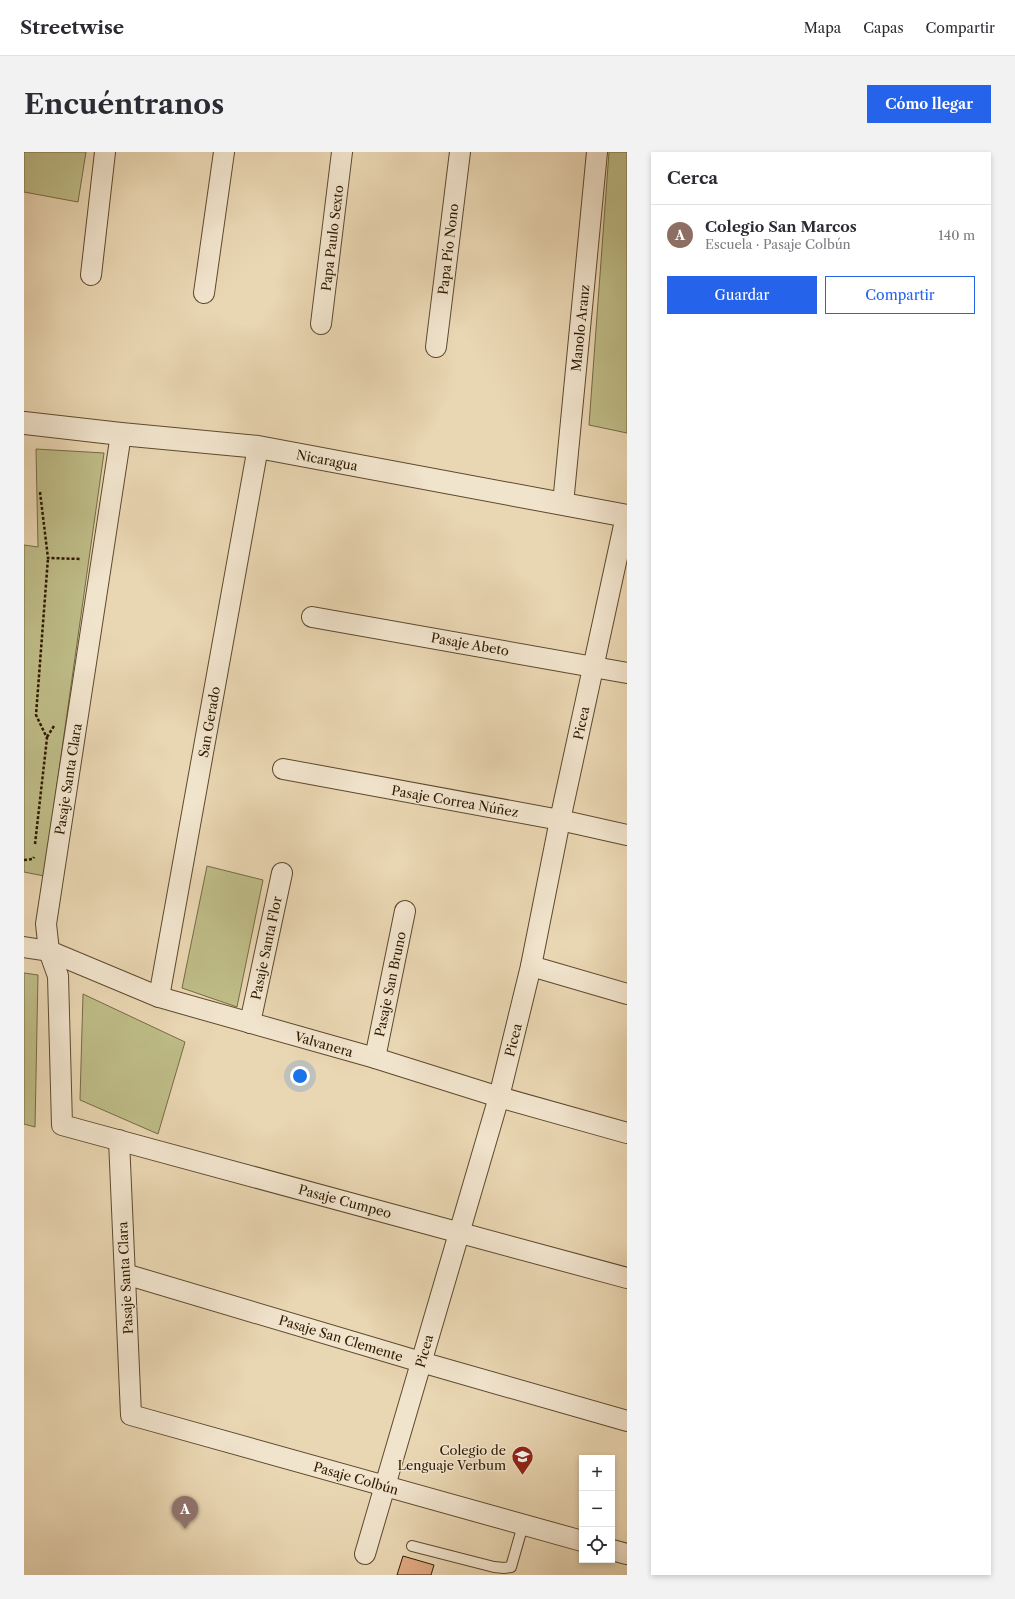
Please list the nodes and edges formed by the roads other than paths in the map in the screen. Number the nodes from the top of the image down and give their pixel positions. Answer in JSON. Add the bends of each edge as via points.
{"nodes":[{"id":1,"x":105,"y":152,"type":"edge"},
{"id":2,"x":224,"y":152,"type":"edge"},
{"id":3,"x":342,"y":152,"type":"edge"},
{"id":4,"x":460,"y":152,"type":"edge"},
{"id":5,"x":597,"y":152,"type":"edge"},
{"id":6,"x":91,"y":275,"type":"dead end"},
{"id":7,"x":204,"y":293,"type":"dead end"},
{"id":8,"x":321,"y":324,"type":"dead end"},
{"id":9,"x":436,"y":347,"type":"dead end"},
{"id":10,"x":24,"y":423,"type":"edge"},
{"id":11,"x":121,"y":434,"type":"junction"},
{"id":12,"x":258,"y":447,"type":"junction"},
{"id":13,"x":563,"y":504,"type":"junction"},
{"id":14,"x":627,"y":516,"type":"edge"},
{"id":15,"x":312,"y":616,"type":"dead end"},
{"id":16,"x":594,"y":666,"type":"junction"},
{"id":17,"x":627,"y":673,"type":"edge"},
{"id":18,"x":283,"y":769,"type":"dead end"},
{"id":19,"x":560,"y":820,"type":"junction"},
{"id":20,"x":627,"y":835,"type":"edge"},
{"id":21,"x":282,"y":873,"type":"dead end"},
{"id":22,"x":405,"y":910,"type":"dead end"},
{"id":23,"x":24,"y":947,"type":"edge"},
{"id":24,"x":49,"y":951,"type":"junction"},
{"id":25,"x":531,"y":966,"type":"junction"},
{"id":26,"x":627,"y":994,"type":"edge"},
{"id":27,"x":160,"y":997,"type":"junction"},
{"id":28,"x":250,"y":1023,"type":"junction"},
{"id":29,"x":375,"y":1058,"type":"junction"},
{"id":30,"x":499,"y":1098,"type":"junction"},
{"id":31,"x":62,"y":1125,"type":"joint"},
{"id":32,"x":627,"y":1133,"type":"edge"},
{"id":33,"x":119,"y":1140,"type":"junction"},
{"id":34,"x":459,"y":1232,"type":"junction"},
{"id":35,"x":125,"y":1274,"type":"junction"},
{"id":36,"x":627,"y":1278,"type":"edge"},
{"id":37,"x":421,"y":1362,"type":"junction"},
{"id":38,"x":131,"y":1415,"type":"joint"},
{"id":39,"x":627,"y":1421,"type":"edge"},
{"id":40,"x":386,"y":1486,"type":"junction"},
{"id":41,"x":523,"y":1525,"type":"junction"},
{"id":42,"x":579,"y":1540,"type":"edge"},
{"id":43,"x":412,"y":1546,"type":"dead end"},
{"id":44,"x":615,"y":1551,"type":"edge"},
{"id":45,"x":365,"y":1554,"type":"dead end"},
{"id":46,"x":627,"y":1554,"type":"edge"}],
"edges":[{"from":1,"to":6,"type":"street"},
{"from":2,"to":7,"type":"street"},
{"from":3,"to":8,"type":"street","name":"Papa Paulo Sexto"},
{"from":4,"to":9,"type":"street","name":"Papa Pío Nono"},
{"from":5,"to":13,"type":"street","name":"Manolo Aranz"},
{"from":10,"to":11,"type":"street","name":"Nicaragua"},
{"from":11,"to":12,"type":"street","name":"Nicaragua"},
{"from":11,"to":24,"type":"street","name":"Pasaje Santa Clara","via":[[46,924]]},
{"from":12,"to":13,"type":"street","name":"Nicaragua"},
{"from":12,"to":27,"type":"street","name":"San Gerado"},
{"from":13,"to":14,"type":"street","name":"Nicaragua"},
{"from":14,"to":16,"type":"street","name":"Picea"},
{"from":15,"to":16,"type":"street","name":"Pasaje Abeto"},
{"from":16,"to":17,"type":"street","name":"Pasaje Abeto"},
{"from":16,"to":19,"type":"street","name":"Picea"},
{"from":18,"to":19,"type":"street","name":"Pasaje Correa Núñez"},
{"from":19,"to":20,"type":"street","name":"Pasaje Correa Núñez"},
{"from":19,"to":25,"type":"street","name":"Picea"},
{"from":21,"to":28,"type":"street","name":"Pasaje Santa Flor"},
{"from":22,"to":29,"type":"street","name":"Pasaje San Bruno"},
{"from":23,"to":24,"type":"street","name":"Valvanera"},
{"from":24,"to":27,"type":"street","name":"Valvanera"},
{"from":24,"to":31,"type":"street","name":"Pasaje Santa Clara","via":[[58,976]]},
{"from":25,"to":26,"type":"street"},
{"from":25,"to":30,"type":"street","name":"Picea"},
{"from":27,"to":28,"type":"street","name":"Valvanera"},
{"from":28,"to":29,"type":"street","name":"Valvanera"},
{"from":29,"to":30,"type":"street","name":"Valvanera"},
{"from":30,"to":32,"type":"street","name":"Valvanera"},
{"from":30,"to":34,"type":"street","name":"Picea"},
{"from":31,"to":33,"type":"street","name":"Pasaje Cumpeo"},
{"from":33,"to":34,"type":"street","name":"Pasaje Cumpeo"},
{"from":33,"to":35,"type":"street","name":"Pasaje Santa Clara"},
{"from":34,"to":36,"type":"street","name":"Pasaje Cumpeo"},
{"from":34,"to":37,"type":"street","name":"Picea"},
{"from":35,"to":37,"type":"street","name":"Pasaje San Clemente"},
{"from":35,"to":38,"type":"street","name":"Pasaje Santa Clara"},
{"from":37,"to":39,"type":"street","name":"Pasaje San Clemente"},
{"from":37,"to":40,"type":"street","name":"Picea"},
{"from":38,"to":40,"type":"street","name":"Pasaje Colbún"},
{"from":40,"to":41,"type":"street","name":"Pasaje Colbún"},
{"from":40,"to":45,"type":"street","name":"Picea"},
{"from":41,"to":42,"type":"street","name":"Pasaje Colbún"},
{"from":41,"to":43,"type":"lane","via":[[511,1567],[494,1567]]},
{"from":44,"to":46,"type":"street"}]}
